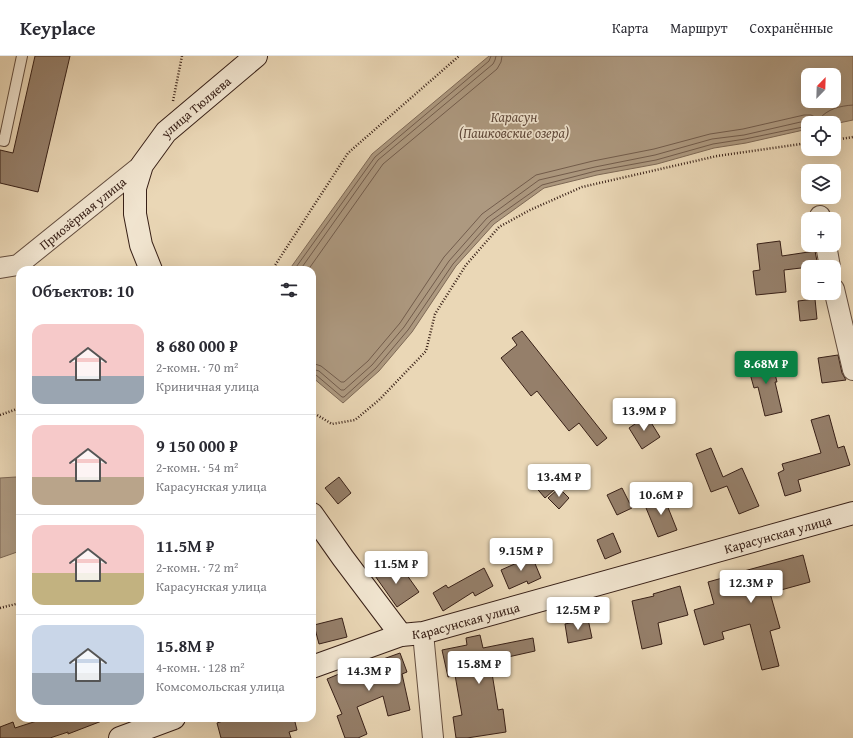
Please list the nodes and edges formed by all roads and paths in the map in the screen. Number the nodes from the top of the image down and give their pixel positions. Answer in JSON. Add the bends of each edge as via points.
{"nodes":[{"id":1,"x":22,"y":56,"type":"edge"},
{"id":2,"x":182,"y":56,"type":"edge"},
{"id":3,"x":256,"y":56,"type":"edge"},
{"id":4,"x":459,"y":56,"type":"edge"},
{"id":5,"x":172,"y":102,"type":"dead end"},
{"id":6,"x":853,"y":137,"type":"edge"},
{"id":7,"x":841,"y":139,"type":"edge"},
{"id":8,"x":0,"y":140,"type":"edge"},
{"id":9,"x":801,"y":144,"type":"edge"},
{"id":10,"x":142,"y":165,"type":"junction"},
{"id":11,"x":149,"y":266,"type":"edge"},
{"id":12,"x":275,"y":266,"type":"edge"},
{"id":13,"x":0,"y":268,"type":"edge"},
{"id":14,"x":837,"y":300,"type":"edge"},
{"id":15,"x":853,"y":370,"type":"edge"},
{"id":16,"x":16,"y":409,"type":"edge"},
{"id":17,"x":316,"y":414,"type":"edge"},
{"id":18,"x":0,"y":415,"type":"edge"},
{"id":19,"x":853,"y":513,"type":"edge"},
{"id":20,"x":316,"y":520,"type":"edge"},
{"id":21,"x":16,"y":604,"type":"edge"},
{"id":22,"x":0,"y":608,"type":"edge"},
{"id":23,"x":423,"y":633,"type":"junction"},
{"id":24,"x":401,"y":635,"type":"junction"},
{"id":25,"x":316,"y":666,"type":"edge"},
{"id":26,"x":163,"y":722,"type":"edge"},
{"id":27,"x":120,"y":738,"type":"edge"},
{"id":28,"x":433,"y":738,"type":"edge"}],
"edges":[{"from":1,"to":8,"type":"lane","via":[[4,141]]},
{"from":2,"to":5,"type":"path"},
{"from":3,"to":10,"type":"street","name":"улица Тюляева","via":[[166,132]]},
{"from":4,"to":12,"type":"path","via":[[348,153]]},
{"from":6,"to":7,"type":"path"},
{"from":9,"to":17,"type":"path","via":[[717,156],[582,187],[499,227],[466,265],[435,314],[426,351],[379,400],[354,420],[332,424]]},
{"from":10,"to":11,"type":"street","name":"улица Тюляева","via":[[135,188],[135,214],[141,246]]},
{"from":10,"to":13,"type":"street","name":"Приозёрная улица","via":[[18,265]]},
{"from":14,"to":15,"type":"street"},
{"from":16,"to":18,"type":"path"},
{"from":19,"to":23,"type":"street","name":"Карасунская улица"},
{"from":20,"to":24,"type":"street"},
{"from":21,"to":22,"type":"path"},
{"from":23,"to":24,"type":"street","name":"Карасунская улица"},
{"from":23,"to":28,"type":"street"},
{"from":24,"to":25,"type":"street","name":"Карасунская улица"},
{"from":26,"to":27,"type":"street"}]}
